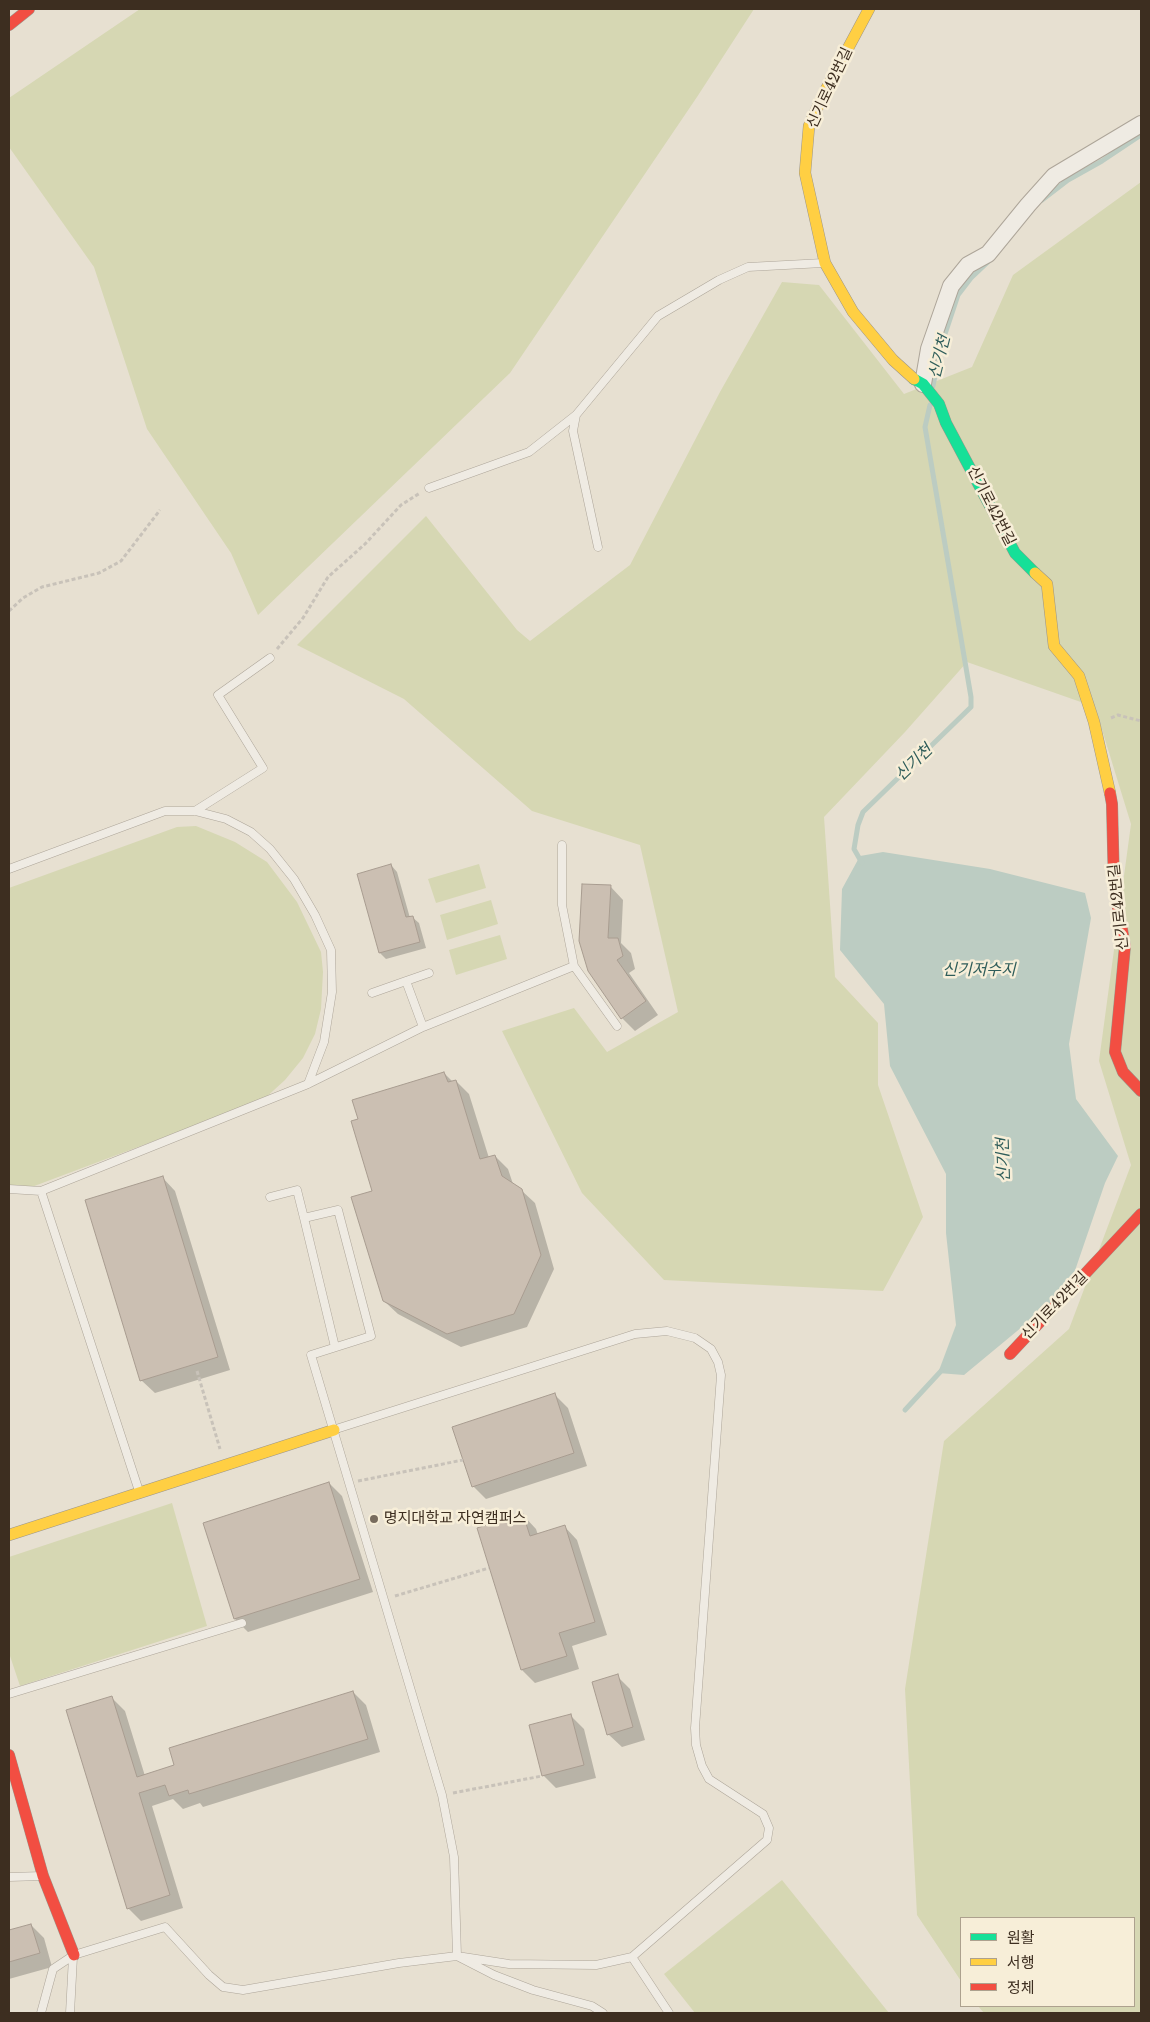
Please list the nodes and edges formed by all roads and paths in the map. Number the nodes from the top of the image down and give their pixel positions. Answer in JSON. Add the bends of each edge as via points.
{"nodes":[{"id":1,"x":29,"y":9,"type":"edge"},
{"id":2,"x":869,"y":9,"type":"edge"},
{"id":3,"x":9,"y":25,"type":"edge"},
{"id":4,"x":1141,"y":124,"type":"edge"},
{"id":5,"x":825,"y":263,"type":"junction"},
{"id":6,"x":923,"y":384,"type":"junction"},
{"id":7,"x":576,"y":415,"type":"junction"},
{"id":8,"x":429,"y":488,"type":"joint"},
{"id":9,"x":160,"y":510,"type":"dead end"},
{"id":10,"x":598,"y":547,"type":"dead end"},
{"id":11,"x":9,"y":611,"type":"edge"},
{"id":12,"x":270,"y":658,"type":"joint"},
{"id":13,"x":1141,"y":721,"type":"edge"},
{"id":14,"x":1094,"y":722,"type":"junction"},
{"id":15,"x":195,"y":811,"type":"junction"},
{"id":16,"x":562,"y":845,"type":"dead end"},
{"id":17,"x":9,"y":869,"type":"edge"},
{"id":18,"x":574,"y":966,"type":"junction"},
{"id":19,"x":429,"y":973,"type":"dead end"},
{"id":20,"x":406,"y":981,"type":"junction"},
{"id":21,"x":372,"y":994,"type":"dead end"},
{"id":22,"x":617,"y":1026,"type":"dead end"},
{"id":23,"x":424,"y":1028,"type":"junction"},
{"id":24,"x":308,"y":1084,"type":"junction"},
{"id":25,"x":1141,"y":1091,"type":"edge"},
{"id":26,"x":9,"y":1189,"type":"edge"},
{"id":27,"x":41,"y":1190,"type":"junction"},
{"id":28,"x":270,"y":1197,"type":"dead end"},
{"id":29,"x":1141,"y":1214,"type":"edge"},
{"id":30,"x":304,"y":1218,"type":"junction"},
{"id":31,"x":335,"y":1347,"type":"junction"},
{"id":32,"x":1010,"y":1354,"type":"dead end"},
{"id":33,"x":197,"y":1371,"type":"dead end"},
{"id":34,"x":334,"y":1430,"type":"junction"},
{"id":35,"x":463,"y":1460,"type":"dead end"},
{"id":36,"x":225,"y":1466,"type":"junction"},
{"id":37,"x":350,"y":1482,"type":"junction"},
{"id":38,"x":140,"y":1494,"type":"junction"},
{"id":39,"x":9,"y":1536,"type":"edge"},
{"id":40,"x":489,"y":1568,"type":"dead end"},
{"id":41,"x":384,"y":1599,"type":"junction"},
{"id":42,"x":242,"y":1623,"type":"dead end"},
{"id":43,"x":9,"y":1694,"type":"edge"},
{"id":44,"x":9,"y":1755,"type":"edge"},
{"id":45,"x":542,"y":1776,"type":"dead end"},
{"id":46,"x":442,"y":1794,"type":"junction"},
{"id":47,"x":42,"y":1876,"type":"junction"},
{"id":48,"x":9,"y":1877,"type":"edge"},
{"id":49,"x":74,"y":1955,"type":"junction"},
{"id":50,"x":457,"y":1956,"type":"junction"},
{"id":51,"x":632,"y":1957,"type":"junction"},
{"id":52,"x":41,"y":2013,"type":"edge"},
{"id":53,"x":70,"y":2013,"type":"edge"},
{"id":54,"x":602,"y":2013,"type":"edge"},
{"id":55,"x":669,"y":2013,"type":"edge"}],
"edges":[{"from":1,"to":3,"type":"main road"},
{"from":2,"to":5,"type":"main road","name":"신기로42번길","via":[[809,126],[805,173]]},
{"from":4,"to":6,"type":"street","via":[[1054,176],[988,254],[968,265],[951,286],[929,349]]},
{"from":5,"to":6,"type":"main road","name":"신기로42번길","via":[[853,312],[893,360]]},
{"from":5,"to":7,"type":"lane","via":[[748,268],[719,280],[658,316]]},
{"from":6,"to":14,"type":"main road","name":"신기로42번길","via":[[939,404],[1015,553],[1047,584],[1054,646],[1079,676]]},
{"from":7,"to":8,"type":"lane","via":[[529,452]]},
{"from":7,"to":10,"type":"lane","via":[[573,431]]},
{"from":8,"to":12,"type":"path","via":[[401,505],[328,577],[303,618]]},
{"from":9,"to":11,"type":"path","via":[[121,561],[99,573],[42,587]]},
{"from":12,"to":15,"type":"lane","via":[[218,695],[263,768]]},
{"from":13,"to":14,"type":"path","via":[[1118,714],[1101,727]]},
{"from":14,"to":25,"type":"main road","name":"신기로42번길","via":[[1112,804],[1114,886],[1125,946],[1115,1052],[1123,1072]]},
{"from":15,"to":17,"type":"lane","via":[[165,812]]},
{"from":15,"to":24,"type":"lane","via":[[226,819],[251,832],[270,849],[294,879],[331,950],[332,992],[324,1042]]},
{"from":16,"to":18,"type":"lane","via":[[562,906]]},
{"from":18,"to":22,"type":"lane"},
{"from":18,"to":23,"type":"lane"},
{"from":19,"to":20,"type":"lane"},
{"from":20,"to":21,"type":"lane"},
{"from":20,"to":23,"type":"lane"},
{"from":23,"to":24,"type":"lane"},
{"from":24,"to":27,"type":"lane"},
{"from":26,"to":27,"type":"lane"},
{"from":27,"to":38,"type":"lane"},
{"from":28,"to":30,"type":"lane","via":[[297,1190]]},
{"from":29,"to":32,"type":"main road","name":"신기로42번길"},
{"from":30,"to":31,"type":"lane"},
{"from":30,"to":31,"type":"lane","via":[[338,1210],[371,1336]]},
{"from":31,"to":34,"type":"lane","via":[[311,1355]]},
{"from":33,"to":36,"type":"path"},
{"from":34,"to":36,"type":"main road"},
{"from":34,"to":37,"type":"lane"},
{"from":34,"to":51,"type":"lane","via":[[635,1334],[667,1331],[695,1338],[711,1349],[721,1375],[694,1728],[696,1745],[709,1779],[763,1814],[769,1828],[767,1840]]},
{"from":35,"to":37,"type":"path"},
{"from":36,"to":38,"type":"main road"},
{"from":37,"to":41,"type":"lane"},
{"from":38,"to":39,"type":"main road"},
{"from":40,"to":41,"type":"path"},
{"from":41,"to":46,"type":"lane"},
{"from":42,"to":43,"type":"lane"},
{"from":44,"to":47,"type":"main road"},
{"from":45,"to":46,"type":"path"},
{"from":46,"to":50,"type":"lane","via":[[454,1857]]},
{"from":47,"to":48,"type":"lane"},
{"from":47,"to":49,"type":"main road"},
{"from":49,"to":50,"type":"lane","via":[[165,1927],[223,1987],[243,1990]]},
{"from":49,"to":52,"type":"lane","via":[[53,1969]]},
{"from":49,"to":53,"type":"lane"},
{"from":50,"to":51,"type":"lane","via":[[509,1964],[596,1965]]},
{"from":50,"to":54,"type":"lane","via":[[494,1975],[533,1990],[592,2006]]},
{"from":51,"to":55,"type":"lane"}]}
